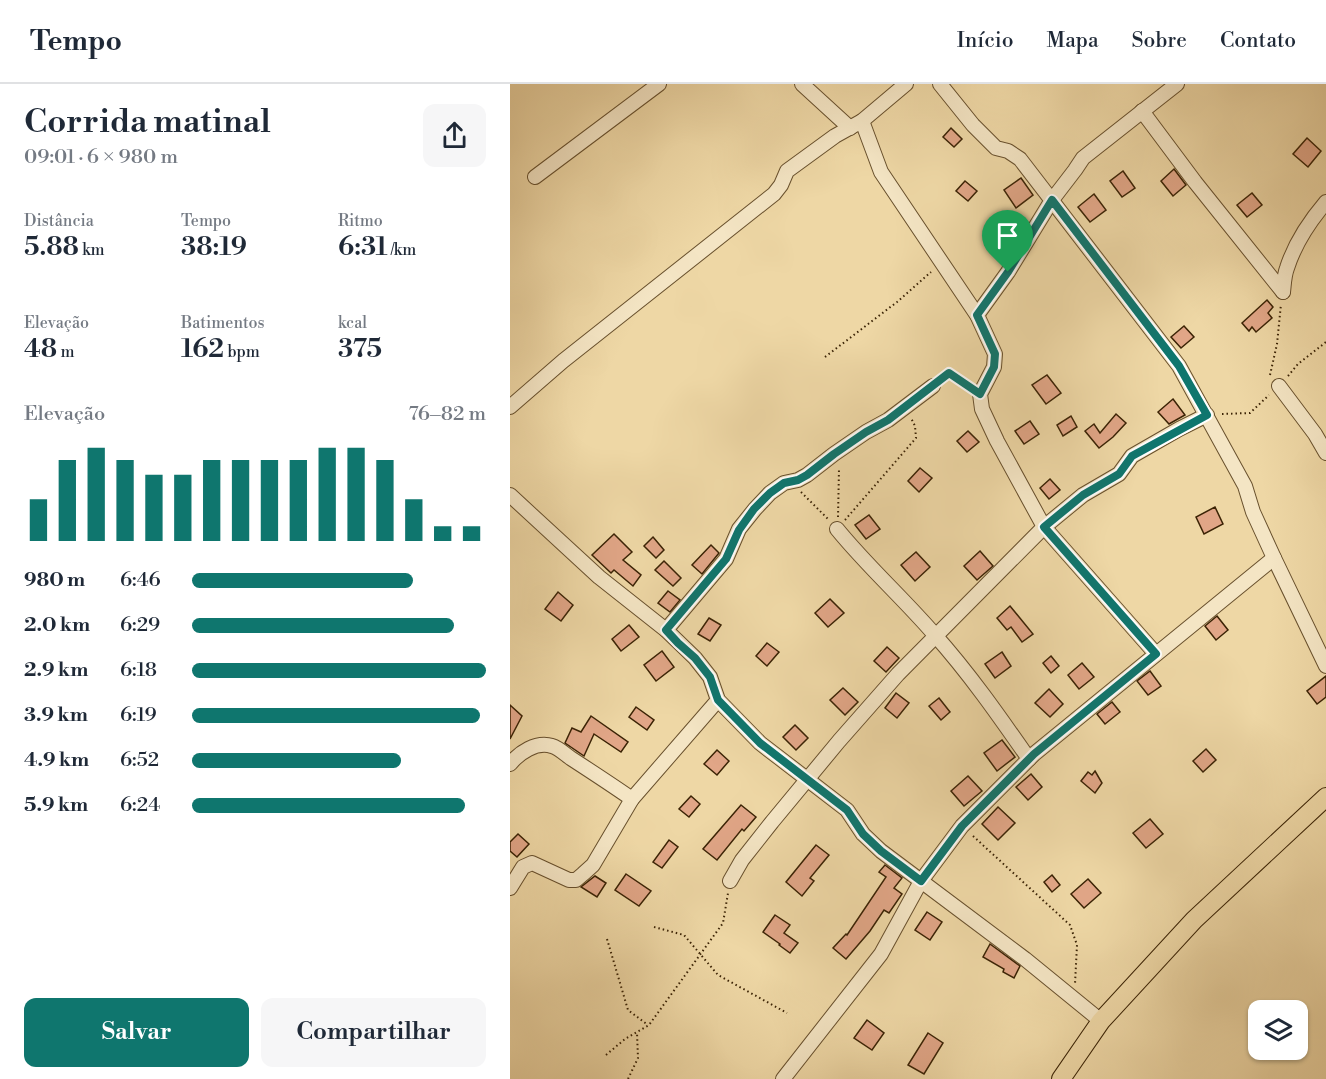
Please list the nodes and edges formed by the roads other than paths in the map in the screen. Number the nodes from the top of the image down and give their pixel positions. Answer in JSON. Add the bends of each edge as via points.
{"nodes":[{"id":1,"x":659,"y":84,"type":"edge"},
{"id":2,"x":802,"y":84,"type":"edge"},
{"id":3,"x":906,"y":84,"type":"edge"},
{"id":4,"x":940,"y":84,"type":"edge"},
{"id":5,"x":1177,"y":84,"type":"edge"},
{"id":6,"x":1142,"y":111,"type":"junction"},
{"id":7,"x":856,"y":125,"type":"junction"},
{"id":8,"x":535,"y":177,"type":"dead end"},
{"id":9,"x":1052,"y":200,"type":"junction"},
{"id":10,"x":1326,"y":202,"type":"edge"},
{"id":11,"x":977,"y":315,"type":"junction"},
{"id":12,"x":1272,"y":384,"type":"road end"},
{"id":13,"x":933,"y":386,"type":"road end"},
{"id":14,"x":510,"y":407,"type":"edge"},
{"id":15,"x":1207,"y":415,"type":"junction"},
{"id":16,"x":1326,"y":453,"type":"edge"},
{"id":17,"x":510,"y":495,"type":"edge"},
{"id":18,"x":1044,"y":527,"type":"junction"},
{"id":19,"x":837,"y":529,"type":"road end"},
{"id":20,"x":1274,"y":558,"type":"junction"},
{"id":21,"x":666,"y":630,"type":"junction"},
{"id":22,"x":936,"y":636,"type":"junction"},
{"id":23,"x":1156,"y":654,"type":"junction"},
{"id":24,"x":1326,"y":666,"type":"edge"},
{"id":25,"x":718,"y":700,"type":"junction"},
{"id":26,"x":1029,"y":759,"type":"junction"},
{"id":27,"x":510,"y":764,"type":"edge"},
{"id":28,"x":808,"y":779,"type":"junction"},
{"id":29,"x":1326,"y":797,"type":"edge"},
{"id":30,"x":632,"y":799,"type":"junction"},
{"id":31,"x":512,"y":879,"type":"edge"},
{"id":32,"x":730,"y":881,"type":"road end"},
{"id":33,"x":921,"y":881,"type":"junction"},
{"id":34,"x":1101,"y":1021,"type":"junction"},
{"id":35,"x":783,"y":1079,"type":"edge"},
{"id":36,"x":1061,"y":1079,"type":"edge"}],
"edges":[{"from":1,"to":8,"type":"street"},
{"from":2,"to":7,"type":"street"},
{"from":3,"to":7,"type":"street"},
{"from":4,"to":9,"type":"street","via":[[996,148],[1020,159]]},
{"from":5,"to":6,"type":"street"},
{"from":6,"to":9,"type":"street","via":[[1083,158]]},
{"from":6,"to":10,"type":"street","via":[[1283,292],[1294,250],[1307,225]]},
{"from":7,"to":11,"type":"street","via":[[881,172]]},
{"from":7,"to":14,"type":"street","via":[[787,171],[774,194]]},
{"from":9,"to":11,"type":"street"},
{"from":9,"to":15,"type":"street","via":[[1179,366]]},
{"from":11,"to":18,"type":"street","via":[[995,354],[994,367],[980,394],[982,409]]},
{"from":12,"to":16,"type":"street","via":[[1316,434]]},
{"from":13,"to":21,"type":"street","via":[[807,475],[770,493],[739,530],[726,559]]},
{"from":15,"to":18,"type":"street","via":[[1132,456],[1119,474],[1083,495]]},
{"from":15,"to":20,"type":"street","via":[[1245,486]]},
{"from":17,"to":21,"type":"street","via":[[599,577]]},
{"from":18,"to":22,"type":"street"},
{"from":18,"to":23,"type":"street"},
{"from":19,"to":22,"type":"street"},
{"from":20,"to":23,"type":"street"},
{"from":20,"to":24,"type":"street"},
{"from":21,"to":25,"type":"street","via":[[710,677]]},
{"from":22,"to":26,"type":"street"},
{"from":22,"to":28,"type":"street"},
{"from":23,"to":26,"type":"street"},
{"from":25,"to":28,"type":"street","via":[[760,743]]},
{"from":25,"to":30,"type":"street"},
{"from":26,"to":33,"type":"street","via":[[962,826]]},
{"from":27,"to":30,"type":"street","via":[[529,748],[551,746]]},
{"from":28,"to":32,"type":"street"},
{"from":28,"to":33,"type":"street","via":[[847,810],[863,834],[881,851]]},
{"from":29,"to":34,"type":"main road","via":[[1194,920]]},
{"from":30,"to":31,"type":"street","via":[[593,865],[576,880],[532,863]]},
{"from":33,"to":34,"type":"street"},
{"from":33,"to":35,"type":"street","via":[[881,954]]},
{"from":34,"to":36,"type":"main road"}]}
